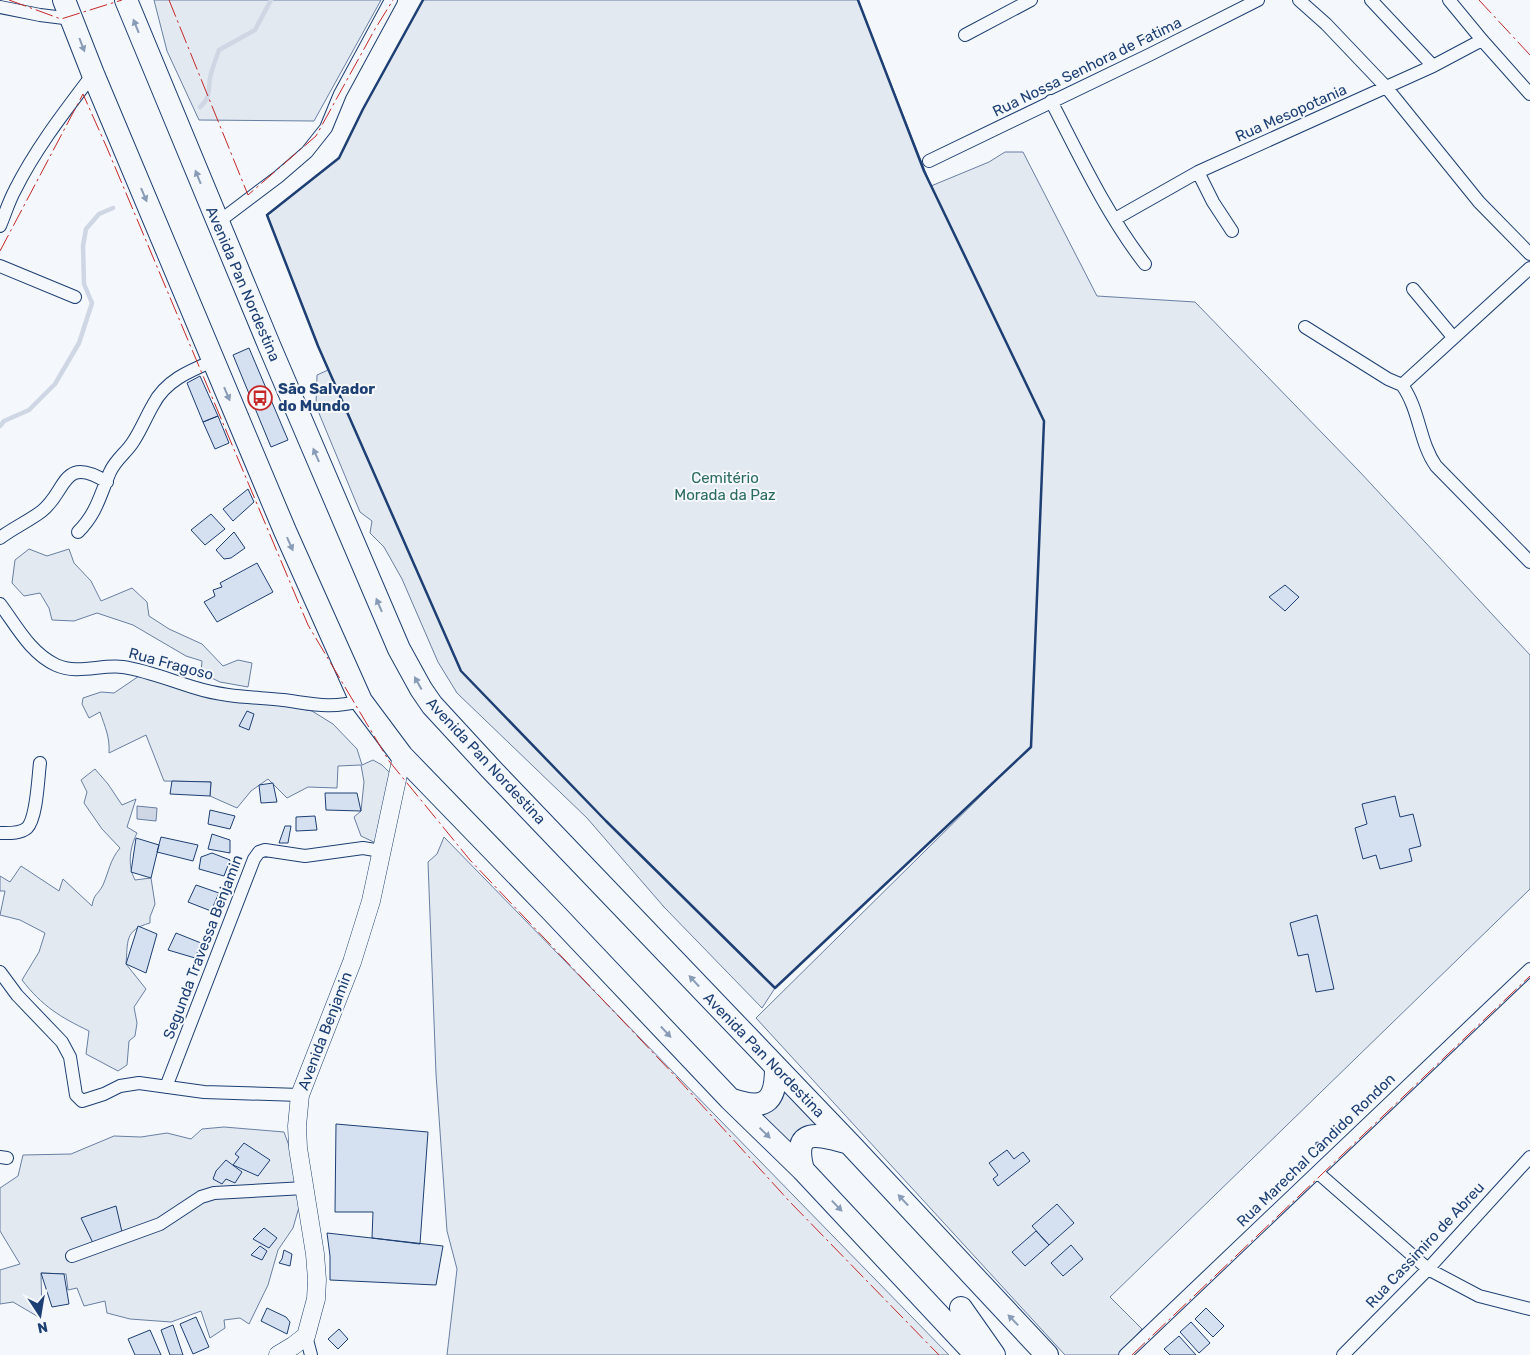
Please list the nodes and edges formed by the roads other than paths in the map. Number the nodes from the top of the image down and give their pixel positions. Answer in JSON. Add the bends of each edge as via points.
{"nodes":[{"id":1,"x":126,"y":0,"type":"edge"},
{"id":2,"x":391,"y":0,"type":"edge"},
{"id":3,"x":1032,"y":0,"type":"edge"},
{"id":4,"x":1258,"y":0,"type":"edge"},
{"id":5,"x":1299,"y":0,"type":"edge"},
{"id":6,"x":1371,"y":0,"type":"edge"},
{"id":7,"x":1449,"y":0,"type":"edge"},
{"id":8,"x":0,"y":7,"type":"edge"},
{"id":9,"x":68,"y":10,"type":"edge"},
{"id":10,"x":965,"y":35,"type":"dead end"},
{"id":11,"x":1482,"y":40,"type":"junction"},
{"id":12,"x":1433,"y":66,"type":"junction"},
{"id":13,"x":93,"y":74,"type":"junction"},
{"id":14,"x":1386,"y":87,"type":"junction"},
{"id":15,"x":1530,"y":94,"type":"edge"},
{"id":16,"x":1051,"y":102,"type":"junction"},
{"id":17,"x":929,"y":162,"type":"dead end"},
{"id":18,"x":1198,"y":172,"type":"junction"},
{"id":19,"x":1115,"y":219,"type":"junction"},
{"id":20,"x":218,"y":223,"type":"junction"},
{"id":21,"x":0,"y":226,"type":"edge"},
{"id":22,"x":1232,"y":231,"type":"dead end"},
{"id":23,"x":1530,"y":254,"type":"edge"},
{"id":24,"x":1145,"y":264,"type":"dead end"},
{"id":25,"x":0,"y":266,"type":"edge"},
{"id":26,"x":1530,"y":268,"type":"edge"},
{"id":27,"x":1413,"y":289,"type":"dead end"},
{"id":28,"x":75,"y":297,"type":"dead end"},
{"id":29,"x":1305,"y":327,"type":"dead end"},
{"id":30,"x":1453,"y":336,"type":"junction"},
{"id":31,"x":213,"y":362,"type":"junction"},
{"id":32,"x":1402,"y":385,"type":"junction"},
{"id":33,"x":107,"y":482,"type":"junction"},
{"id":34,"x":78,"y":532,"type":"dead end"},
{"id":35,"x":0,"y":538,"type":"edge"},
{"id":36,"x":1530,"y":562,"type":"edge"},
{"id":37,"x":0,"y":604,"type":"edge"},
{"id":38,"x":361,"y":701,"type":"junction"},
{"id":39,"x":402,"y":756,"type":"junction"},
{"id":40,"x":40,"y":763,"type":"dead end"},
{"id":41,"x":0,"y":833,"type":"edge"},
{"id":42,"x":382,"y":851,"type":"junction"},
{"id":43,"x":1530,"y":970,"type":"edge"},
{"id":44,"x":0,"y":972,"type":"edge"},
{"id":45,"x":776,"y":1068,"type":"junction"},
{"id":46,"x":166,"y":1087,"type":"junction"},
{"id":47,"x":300,"y":1095,"type":"junction"},
{"id":48,"x":730,"y":1100,"type":"junction"},
{"id":49,"x":849,"y":1143,"type":"junction"},
{"id":50,"x":1530,"y":1157,"type":"edge"},
{"id":51,"x":803,"y":1170,"type":"junction"},
{"id":52,"x":1317,"y":1172,"type":"junction"},
{"id":53,"x":305,"y":1188,"type":"junction"},
{"id":54,"x":72,"y":1256,"type":"dead end"},
{"id":55,"x":1428,"y":1269,"type":"junction"},
{"id":56,"x":961,"y":1308,"type":"dead end"},
{"id":57,"x":1530,"y":1309,"type":"edge"},
{"id":58,"x":306,"y":1336,"type":"junction"},
{"id":59,"x":278,"y":1355,"type":"edge"},
{"id":60,"x":311,"y":1355,"type":"edge"},
{"id":61,"x":976,"y":1355,"type":"edge"},
{"id":62,"x":994,"y":1355,"type":"edge"},
{"id":63,"x":1047,"y":1355,"type":"edge"},
{"id":64,"x":1125,"y":1355,"type":"edge"},
{"id":65,"x":1343,"y":1355,"type":"edge"}],
"edges":[{"from":20,"to":1,"type":"highway","name":"Avenida Pan Nordestina","one_way":true},
{"from":2,"to":20,"type":"street","via":[[340,94],[326,128],[307,152]]},
{"from":3,"to":10,"type":"street"},
{"from":4,"to":16,"type":"street","name":"Rua Nossa Senhora de Fatima"},
{"from":5,"to":14,"type":"street"},
{"from":6,"to":12,"type":"street"},
{"from":7,"to":11,"type":"street"},
{"from":8,"to":9,"type":"street","via":[[40,15]]},
{"from":9,"to":13,"type":"highway","one_way":true},
{"from":11,"to":12,"type":"street","name":"Rua Mesopotania"},
{"from":11,"to":15,"type":"street"},
{"from":12,"to":14,"type":"street","name":"Rua Mesopotania"},
{"from":13,"to":21,"type":"street","via":[[32,160],[14,190]]},
{"from":13,"to":31,"type":"highway","one_way":true},
{"from":14,"to":18,"type":"street","name":"Rua Mesopotania"},
{"from":14,"to":23,"type":"street","via":[[1479,202]]},
{"from":16,"to":17,"type":"street","name":"Rua Nossa Senhora de Fatima"},
{"from":16,"to":19,"type":"street"},
{"from":18,"to":19,"type":"street","name":"Rua Mesopotania"},
{"from":18,"to":22,"type":"street"},
{"from":19,"to":24,"type":"street"},
{"from":45,"to":20,"type":"highway","name":"Avenida Pan Nordestina","one_way":true,"via":[[490,768],[421,689],[382,612]]},
{"from":25,"to":28,"type":"street"},
{"from":26,"to":30,"type":"street"},
{"from":27,"to":30,"type":"street"},
{"from":29,"to":32,"type":"street"},
{"from":30,"to":32,"type":"street"},
{"from":31,"to":33,"type":"street","via":[[174,379],[165,387],[154,402],[140,433],[115,463]]},
{"from":31,"to":38,"type":"highway","one_way":true},
{"from":32,"to":36,"type":"street","via":[[1414,405],[1426,447],[1436,466]]},
{"from":33,"to":34,"type":"street","via":[[92,516]]},
{"from":33,"to":35,"type":"street","via":[[86,473],[69,476],[43,510]]},
{"from":37,"to":38,"type":"street","name":"Rua Fragoso","via":[[30,645],[45,658],[66,668],[123,667],[211,692],[313,706],[332,707]]},
{"from":38,"to":39,"type":"highway"},
{"from":39,"to":42,"type":"street","name":"Avenida Benjamin"},
{"from":39,"to":48,"type":"highway","one_way":true},
{"from":40,"to":41,"type":"street","via":[[33,817],[27,828],[20,832]]},
{"from":42,"to":46,"type":"street","name":"Segunda Travessa Benjamin","via":[[363,848],[305,856],[265,850],[259,852]]},
{"from":42,"to":47,"type":"street","name":"Avenida Benjamin","via":[[362,930]]},
{"from":43,"to":52,"type":"street","name":"Rua Marechal Cândido Rondon"},
{"from":44,"to":46,"type":"street","via":[[17,995],[62,1042],[70,1057],[79,1099],[89,1100],[130,1083]]},
{"from":45,"to":48,"type":"highway","via":[[776,1083],[767,1101],[746,1105]]},
{"from":45,"to":49,"type":"highway","name":"Avenida Pan Nordestina"},
{"from":46,"to":47,"type":"street","via":[[204,1092]]},
{"from":47,"to":53,"type":"street","name":"Avenida Benjamin","via":[[297,1126]]},
{"from":48,"to":51,"type":"highway","one_way":true},
{"from":49,"to":51,"type":"highway","via":[[829,1137],[811,1136],[804,1140],[799,1148]]},
{"from":63,"to":49,"type":"highway","name":"Avenida Pan Nordestina","one_way":true},
{"from":50,"to":55,"type":"street","name":"Rua Cassimiro de Abreu"},
{"from":51,"to":61,"type":"highway","one_way":true},
{"from":52,"to":55,"type":"street"},
{"from":52,"to":64,"type":"street","name":"Rua Marechal Cândido Rondon"},
{"from":53,"to":54,"type":"street","via":[[214,1193],[201,1197],[160,1224]]},
{"from":53,"to":58,"type":"street","name":"Avenida Benjamin","via":[[317,1280],[316,1299]]},
{"from":55,"to":57,"type":"street","via":[[1479,1296]]},
{"from":55,"to":65,"type":"street","name":"Rua Cassimiro de Abreu"},
{"from":56,"to":62,"type":"highway"},
{"from":58,"to":59,"type":"street"},
{"from":58,"to":60,"type":"street"}]}
